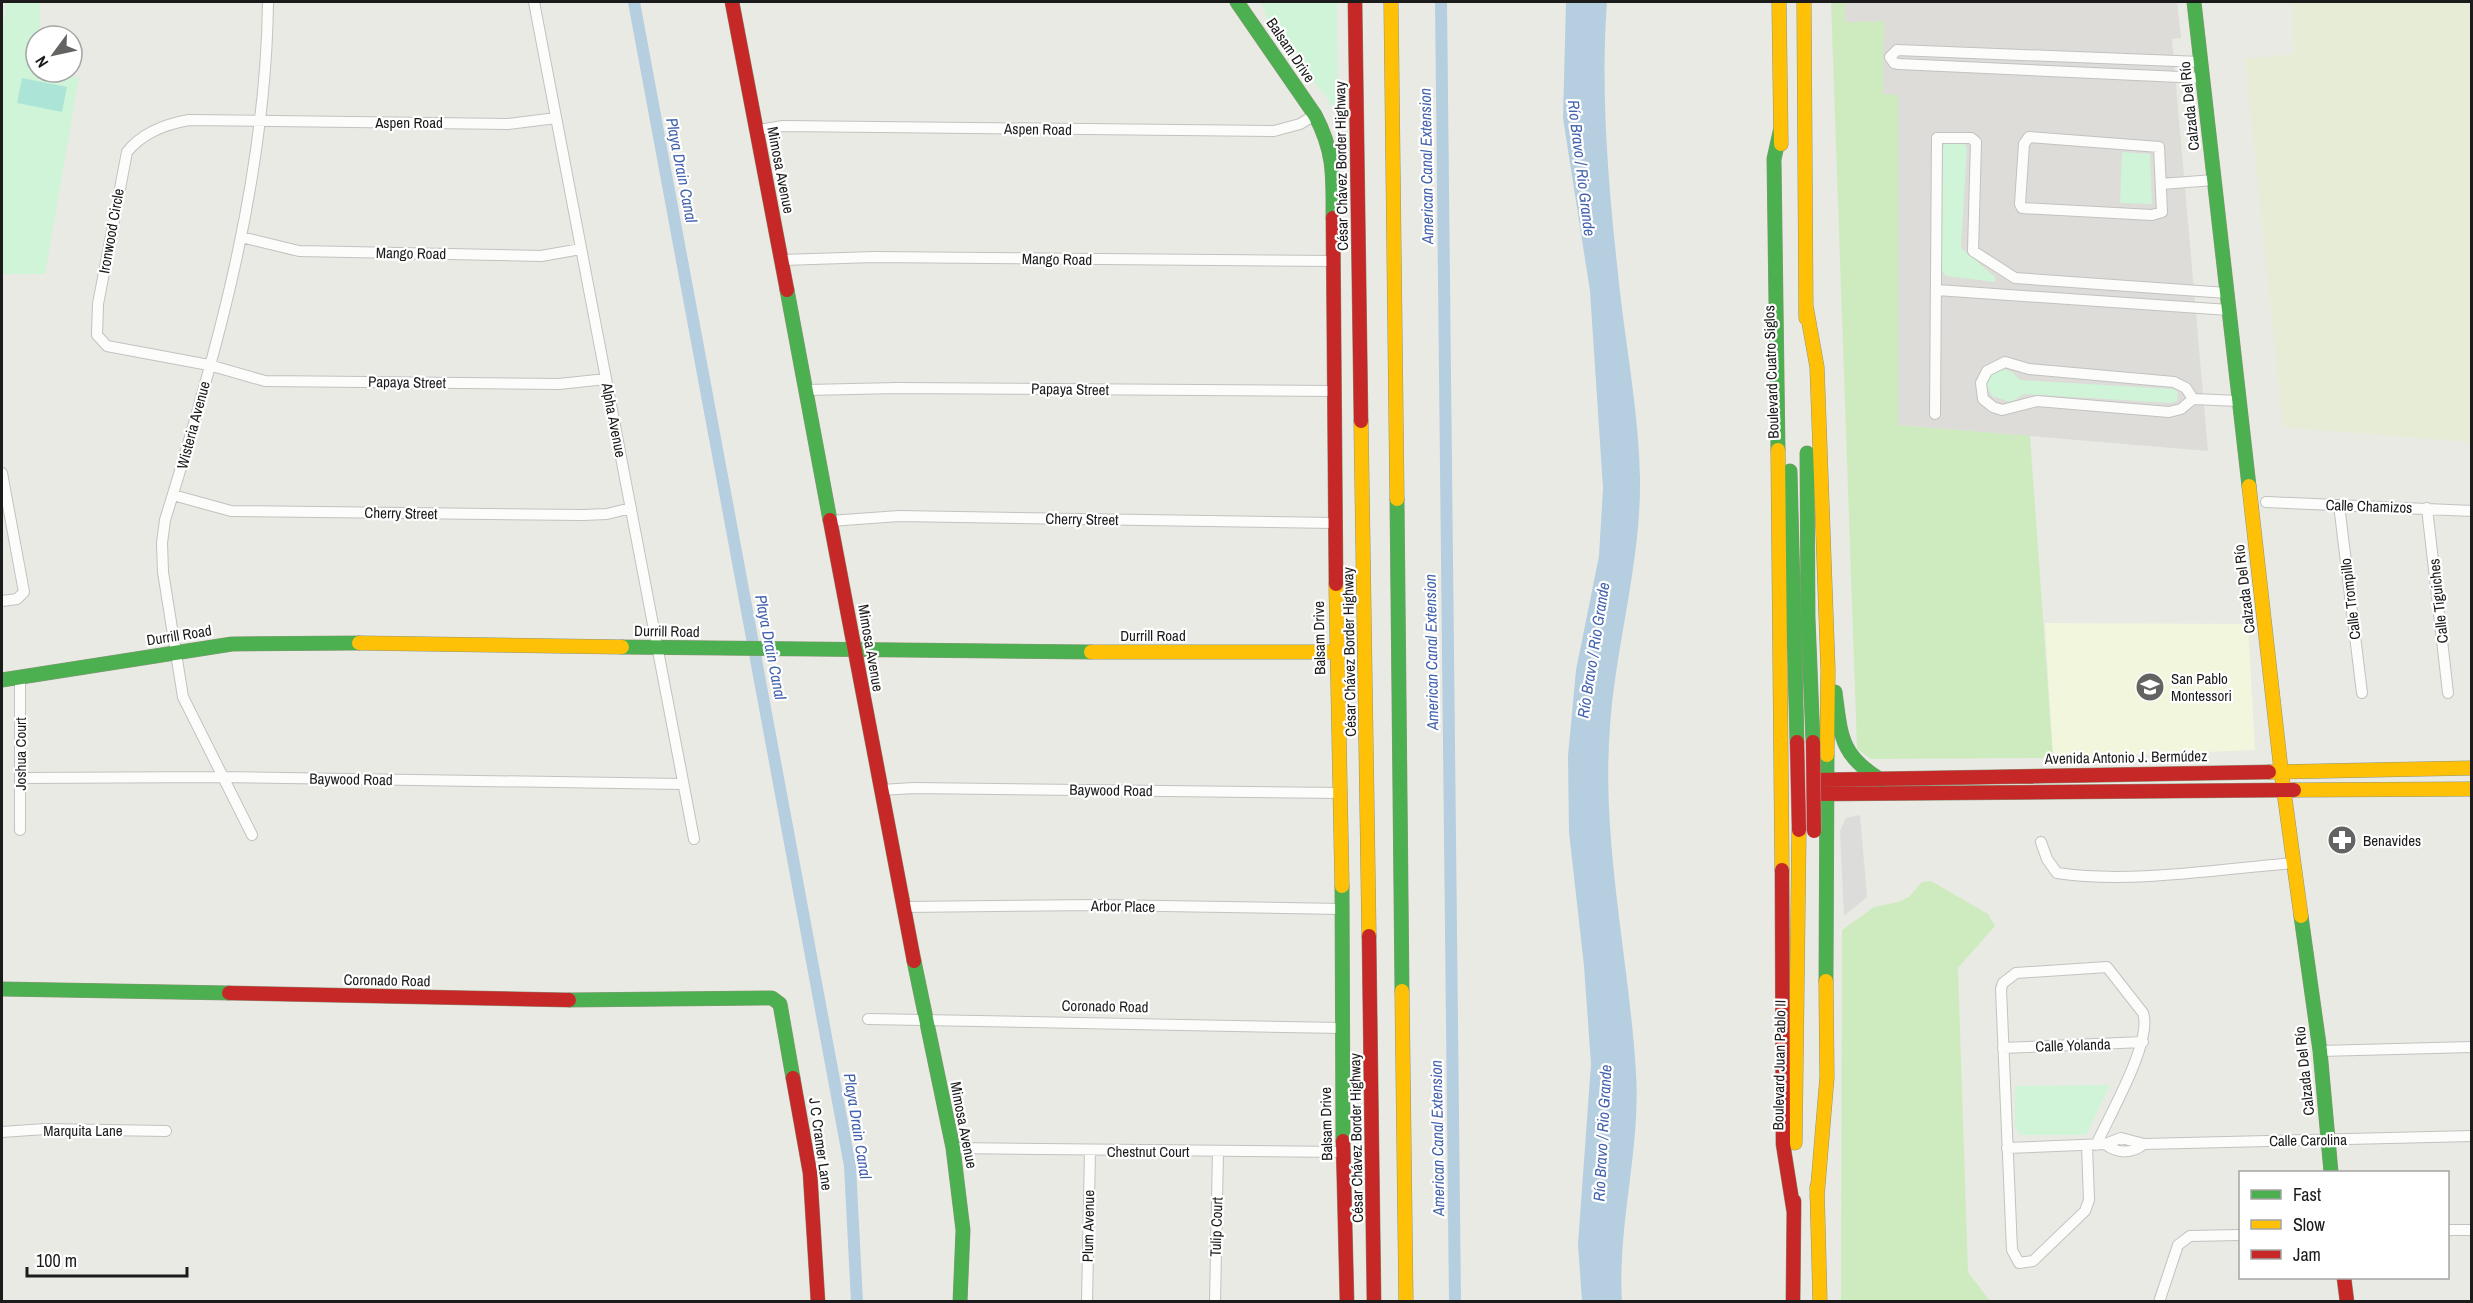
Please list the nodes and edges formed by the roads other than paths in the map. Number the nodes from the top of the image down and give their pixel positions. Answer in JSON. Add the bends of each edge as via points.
{"nodes":[{"id":1,"x":268,"y":2,"type":"edge"},
{"id":2,"x":534,"y":2,"type":"edge"},
{"id":3,"x":732,"y":2,"type":"edge"},
{"id":4,"x":1237,"y":2,"type":"edge"},
{"id":5,"x":1355,"y":2,"type":"edge"},
{"id":6,"x":1391,"y":2,"type":"edge"},
{"id":7,"x":1779,"y":2,"type":"edge"},
{"id":8,"x":1804,"y":2,"type":"edge"},
{"id":9,"x":2194,"y":2,"type":"edge"},
{"id":10,"x":1975,"y":52,"type":"junction"},
{"id":11,"x":2095,"y":57,"type":"junction"},
{"id":12,"x":2142,"y":59,"type":"junction"},
{"id":13,"x":2201,"y":62,"type":"junction"},
{"id":14,"x":1974,"y":68,"type":"junction"},
{"id":15,"x":2095,"y":73,"type":"junction"},
{"id":16,"x":2142,"y":75,"type":"junction"},
{"id":17,"x":2202,"y":78,"type":"junction"},
{"id":18,"x":1315,"y":115,"type":"junction"},
{"id":19,"x":556,"y":118,"type":"junction"},
{"id":20,"x":260,"y":119,"type":"junction"},
{"id":21,"x":757,"y":130,"type":"junction"},
{"id":22,"x":1780,"y":132,"type":"junction"},
{"id":23,"x":2214,"y":180,"type":"junction"},
{"id":24,"x":2161,"y":184,"type":"junction"},
{"id":25,"x":241,"y":237,"type":"junction"},
{"id":26,"x":581,"y":249,"type":"junction"},
{"id":27,"x":782,"y":260,"type":"junction"},
{"id":28,"x":1333,"y":261,"type":"junction"},
{"id":29,"x":2015,"y":279,"type":"junction"},
{"id":30,"x":1937,"y":290,"type":"junction"},
{"id":31,"x":2227,"y":293,"type":"junction"},
{"id":32,"x":2014,"y":295,"type":"junction"},
{"id":33,"x":1806,"y":306,"type":"junction"},
{"id":34,"x":2229,"y":310,"type":"junction"},
{"id":35,"x":209,"y":366,"type":"junction"},
{"id":36,"x":606,"y":379,"type":"junction"},
{"id":37,"x":807,"y":390,"type":"junction"},
{"id":38,"x":1332,"y":391,"type":"junction"},
{"id":39,"x":2193,"y":399,"type":"junction"},
{"id":40,"x":2239,"y":401,"type":"junction"},
{"id":41,"x":1935,"y":414,"type":"dead end"},
{"id":42,"x":2,"y":473,"type":"edge"},
{"id":43,"x":173,"y":495,"type":"junction"},
{"id":44,"x":2266,"y":502,"type":"dead end"},
{"id":45,"x":2339,"y":505,"type":"junction"},
{"id":46,"x":631,"y":508,"type":"junction"},
{"id":47,"x":2427,"y":508,"type":"junction"},
{"id":48,"x":2472,"y":511,"type":"edge"},
{"id":49,"x":830,"y":521,"type":"junction"},
{"id":50,"x":1334,"y":523,"type":"junction"},
{"id":51,"x":2,"y":601,"type":"edge"},
{"id":52,"x":657,"y":646,"type":"junction"},
{"id":53,"x":854,"y":650,"type":"junction"},
{"id":54,"x":175,"y":652,"type":"junction"},
{"id":55,"x":1335,"y":652,"type":"junction"},
{"id":56,"x":1828,"y":670,"type":"junction"},
{"id":57,"x":20,"y":678,"type":"junction"},
{"id":58,"x":2,"y":680,"type":"edge"},
{"id":59,"x":2362,"y":693,"type":"dead end"},
{"id":60,"x":2448,"y":693,"type":"dead end"},
{"id":61,"x":1781,"y":733,"type":"junction"},
{"id":62,"x":1819,"y":740,"type":"junction"},
{"id":63,"x":1797,"y":742,"type":"joint"},
{"id":64,"x":2472,"y":768,"type":"edge"},
{"id":65,"x":2281,"y":770,"type":"junction"},
{"id":66,"x":221,"y":777,"type":"junction"},
{"id":67,"x":20,"y":778,"type":"junction"},
{"id":68,"x":1881,"y":780,"type":"junction"},
{"id":69,"x":683,"y":784,"type":"junction"},
{"id":70,"x":1782,"y":787,"type":"junction"},
{"id":71,"x":1826,"y":787,"type":"junction"},
{"id":72,"x":881,"y":789,"type":"junction"},
{"id":73,"x":2472,"y":789,"type":"edge"},
{"id":74,"x":2284,"y":790,"type":"junction"},
{"id":75,"x":1341,"y":793,"type":"junction"},
{"id":76,"x":20,"y":830,"type":"dead end"},
{"id":77,"x":1782,"y":831,"type":"junction"},
{"id":78,"x":1819,"y":834,"type":"junction"},
{"id":79,"x":252,"y":835,"type":"dead end"},
{"id":80,"x":694,"y":839,"type":"dead end"},
{"id":81,"x":2041,"y":842,"type":"dead end"},
{"id":82,"x":2293,"y":864,"type":"junction"},
{"id":83,"x":904,"y":907,"type":"junction"},
{"id":84,"x":1342,"y":909,"type":"junction"},
{"id":85,"x":2,"y":989,"type":"edge"},
{"id":86,"x":772,"y":998,"type":"joint"},
{"id":87,"x":868,"y":1019,"type":"dead end"},
{"id":88,"x":925,"y":1019,"type":"junction"},
{"id":89,"x":1341,"y":1028,"type":"junction"},
{"id":90,"x":2143,"y":1042,"type":"junction"},
{"id":91,"x":2472,"y":1047,"type":"edge"},
{"id":92,"x":2003,"y":1048,"type":"junction"},
{"id":93,"x":2320,"y":1051,"type":"junction"},
{"id":94,"x":165,"y":1131,"type":"dead end"},
{"id":95,"x":2,"y":1132,"type":"edge"},
{"id":96,"x":2472,"y":1136,"type":"edge"},
{"id":97,"x":2327,"y":1139,"type":"junction"},
{"id":98,"x":2096,"y":1144,"type":"junction"},
{"id":99,"x":953,"y":1148,"type":"junction"},
{"id":100,"x":2007,"y":1148,"type":"junction"},
{"id":101,"x":1090,"y":1150,"type":"junction"},
{"id":102,"x":1218,"y":1152,"type":"junction"},
{"id":103,"x":1343,"y":1152,"type":"junction"},
{"id":104,"x":2331,"y":1171,"type":"edge"},
{"id":105,"x":1817,"y":1197,"type":"junction"},
{"id":106,"x":1794,"y":1213,"type":"junction"},
{"id":107,"x":2449,"y":1230,"type":"edge"},
{"id":108,"x":2472,"y":1230,"type":"edge"},
{"id":109,"x":2239,"y":1235,"type":"edge"},
{"id":110,"x":2344,"y":1279,"type":"edge"},
{"id":111,"x":818,"y":1302,"type":"edge"},
{"id":112,"x":960,"y":1302,"type":"edge"},
{"id":113,"x":1087,"y":1302,"type":"edge"},
{"id":114,"x":1215,"y":1302,"type":"edge"},
{"id":115,"x":1347,"y":1302,"type":"edge"},
{"id":116,"x":1374,"y":1302,"type":"edge"},
{"id":117,"x":1406,"y":1302,"type":"edge"},
{"id":118,"x":1793,"y":1302,"type":"edge"},
{"id":119,"x":1820,"y":1302,"type":"edge"},
{"id":120,"x":2159,"y":1302,"type":"edge"},
{"id":121,"x":2347,"y":1302,"type":"edge"}],
"edges":[{"from":1,"to":20,"type":"street","name":"Wisteria Avenue"},
{"from":2,"to":19,"type":"street","name":"Alpha Avenue"},
{"from":3,"to":21,"type":"main road","name":"Mimosa Avenue"},
{"from":4,"to":18,"type":"main road","name":"Balsam Drive"},
{"from":5,"to":116,"type":"main road","name":"César Chávez Border Highway"},
{"from":6,"to":117,"type":"main road"},
{"from":7,"to":22,"type":"main road","name":"Boulevard Cuatro Siglos"},
{"from":8,"to":33,"type":"main road"},
{"from":9,"to":13,"type":"main road","name":"Calzada Del Río"},
{"from":10,"to":11,"type":"street"},
{"from":10,"to":14,"type":"street"},
{"from":10,"to":14,"type":"street","via":[[1897,50],[1890,57],[1899,64]]},
{"from":11,"to":12,"type":"street"},
{"from":11,"to":15,"type":"street"},
{"from":12,"to":13,"type":"street"},
{"from":12,"to":16,"type":"street"},
{"from":13,"to":17,"type":"main road","name":"Calzada Del Río"},
{"from":14,"to":15,"type":"street"},
{"from":15,"to":16,"type":"street"},
{"from":16,"to":17,"type":"street"},
{"from":17,"to":23,"type":"main road","name":"Calzada Del Río"},
{"from":18,"to":21,"type":"street","name":"Aspen Road","via":[[1288,129],[1274,131],[806,126]]},
{"from":18,"to":28,"type":"main road","name":"Balsam Drive","via":[[1333,161]]},
{"from":19,"to":20,"type":"street","name":"Aspen Road","via":[[508,124]]},
{"from":19,"to":26,"type":"street","name":"Alpha Avenue"},
{"from":20,"to":25,"type":"street","name":"Wisteria Avenue"},
{"from":20,"to":35,"type":"street","name":"Ironwood Circle","via":[[171,123],[134,143],[127,152],[122,173],[98,304],[97,335],[103,344],[116,349]]},
{"from":21,"to":27,"type":"main road","name":"Mimosa Avenue"},
{"from":22,"to":61,"type":"main road","via":[[1774,179]]},
{"from":22,"to":63,"type":"main road","name":"Boulevard Cuatro Siglos"},
{"from":23,"to":24,"type":"street"},
{"from":23,"to":31,"type":"main road","name":"Calzada Del Río"},
{"from":24,"to":24,"type":"street","via":[[2158,146],[2029,137],[2025,141],[2020,202],[2024,208],[2156,214],[2162,210]]},
{"from":25,"to":26,"type":"street","name":"Mango Road","via":[[299,251],[541,256]]},
{"from":25,"to":35,"type":"street","name":"Wisteria Avenue"},
{"from":26,"to":36,"type":"street","name":"Alpha Avenue"},
{"from":27,"to":28,"type":"street","name":"Mango Road","via":[[874,257]]},
{"from":27,"to":37,"type":"main road","name":"Mimosa Avenue"},
{"from":28,"to":38,"type":"main road","name":"Balsam Drive"},
{"from":29,"to":30,"type":"street","via":[[1973,251],[1976,142],[1971,138],[1937,138]]},
{"from":29,"to":31,"type":"street"},
{"from":29,"to":32,"type":"street"},
{"from":30,"to":32,"type":"street"},
{"from":30,"to":41,"type":"street"},
{"from":31,"to":34,"type":"main road","name":"Calzada Del Río"},
{"from":32,"to":34,"type":"street"},
{"from":33,"to":56,"type":"main road","via":[[1817,367]]},
{"from":33,"to":62,"type":"main road","via":[[1808,618]]},
{"from":34,"to":40,"type":"main road","name":"Calzada Del Río"},
{"from":35,"to":36,"type":"street","name":"Papaya Street","via":[[265,381],[559,384]]},
{"from":35,"to":43,"type":"street","name":"Wisteria Avenue"},
{"from":36,"to":46,"type":"street","name":"Alpha Avenue"},
{"from":37,"to":38,"type":"street","name":"Papaya Street"},
{"from":37,"to":49,"type":"main road","name":"Mimosa Avenue"},
{"from":38,"to":50,"type":"main road","name":"Balsam Drive"},
{"from":39,"to":39,"type":"street","via":[[2186,388],[2174,382],[2029,369],[2005,362],[1986,371],[1981,383],[1983,399],[2002,410],[2037,401],[2169,412],[2181,409]]},
{"from":39,"to":40,"type":"street"},
{"from":40,"to":65,"type":"main road","name":"Calzada Del Río"},
{"from":42,"to":51,"type":"street","via":[[24,592],[17,599]]},
{"from":43,"to":46,"type":"street","name":"Cherry Street","via":[[231,511],[583,515]]},
{"from":43,"to":54,"type":"street","name":"Wisteria Avenue","via":[[165,520],[162,554]]},
{"from":44,"to":45,"type":"street","name":"Calle Chamizos"},
{"from":45,"to":47,"type":"street","name":"Calle Chamizos"},
{"from":45,"to":59,"type":"street","name":"Calle Trompillo"},
{"from":46,"to":52,"type":"street","name":"Alpha Avenue"},
{"from":47,"to":48,"type":"street","name":"Calle Chamizos"},
{"from":47,"to":60,"type":"street","name":"Calle Tiguiches"},
{"from":49,"to":50,"type":"street","name":"Cherry Street","via":[[899,516]]},
{"from":49,"to":53,"type":"main road","name":"Mimosa Avenue"},
{"from":50,"to":55,"type":"main road","name":"Balsam Drive"},
{"from":52,"to":53,"type":"main road","name":"Durrill Road"},
{"from":52,"to":54,"type":"main road","name":"Durrill Road","via":[[273,642]]},
{"from":52,"to":69,"type":"street","name":"Alpha Avenue"},
{"from":53,"to":55,"type":"main road","name":"Durrill Road"},
{"from":53,"to":72,"type":"main road","name":"Mimosa Avenue"},
{"from":54,"to":57,"type":"main road","name":"Durrill Road"},
{"from":54,"to":66,"type":"street","name":"Wisteria Avenue","via":[[183,697]]},
{"from":55,"to":75,"type":"main road","name":"Balsam Drive"},
{"from":56,"to":62,"type":"main road"},
{"from":56,"to":68,"type":"main road","via":[[1847,754],[1853,763]]},
{"from":57,"to":58,"type":"main road","name":"Durrill Road"},
{"from":57,"to":67,"type":"street","name":"Joshua Court"},
{"from":61,"to":62,"type":"main road","via":[[1802,747],[1816,746]]},
{"from":61,"to":70,"type":"main road"},
{"from":62,"to":71,"type":"main road"},
{"from":62,"to":78,"type":"main road","bridge":true},
{"from":63,"to":106,"type":"main road","name":"Boulevard Juan Pablo II","bridge":true},
{"from":64,"to":65,"type":"main road","name":"Avenida Antonio J. Bermúdez"},
{"from":65,"to":68,"type":"main road","name":"Avenida Antonio J. Bermúdez"},
{"from":65,"to":74,"type":"main road","name":"Calzada Del Río"},
{"from":66,"to":67,"type":"street","name":"Baywood Road"},
{"from":66,"to":69,"type":"street","name":"Baywood Road"},
{"from":66,"to":79,"type":"street","name":"Wisteria Avenue"},
{"from":67,"to":76,"type":"street","name":"Joshua Court"},
{"from":68,"to":71,"type":"main road","name":"Avenida Antonio J. Bermúdez"},
{"from":69,"to":80,"type":"street","name":"Alpha Avenue"},
{"from":70,"to":71,"type":"main road","name":"Avenida Antonio J. Bermúdez"},
{"from":70,"to":77,"type":"main road"},
{"from":71,"to":74,"type":"main road","name":"Avenida Antonio J. Bermúdez"},
{"from":71,"to":78,"type":"main road"},
{"from":72,"to":75,"type":"street","name":"Baywood Road"},
{"from":72,"to":83,"type":"main road","name":"Mimosa Avenue"},
{"from":73,"to":74,"type":"main road","name":"Avenida Antonio J. Bermúdez"},
{"from":74,"to":82,"type":"main road","name":"Calzada Del Río"},
{"from":75,"to":84,"type":"main road","name":"Balsam Drive"},
{"from":77,"to":78,"type":"main road","via":[[1802,821],[1816,826]]},
{"from":77,"to":106,"type":"main road","via":[[1783,1144]]},
{"from":78,"to":105,"type":"main road"},
{"from":78,"to":105,"type":"main road","via":[[1827,1077]]},
{"from":81,"to":82,"type":"street","via":[[2057,873],[2074,875],[2136,876]]},
{"from":82,"to":93,"type":"main road","name":"Calzada Del Río"},
{"from":83,"to":84,"type":"street","name":"Arbor Place"},
{"from":83,"to":88,"type":"main road","name":"Mimosa Avenue"},
{"from":84,"to":89,"type":"main road","name":"Balsam Drive"},
{"from":85,"to":86,"type":"main road","name":"Coronado Road","via":[[594,1000]]},
{"from":86,"to":111,"type":"main road","name":"J C Cramer Lane","via":[[780,1004],[810,1173]]},
{"from":87,"to":88,"type":"street","name":"Coronado Road"},
{"from":88,"to":89,"type":"street","name":"Coronado Road"},
{"from":88,"to":99,"type":"main road","name":"Mimosa Avenue"},
{"from":89,"to":103,"type":"main road","name":"Balsam Drive"},
{"from":90,"to":92,"type":"street","name":"Calle Yolanda"},
{"from":90,"to":92,"type":"street","via":[[2143,1013],[2104,967],[2012,975],[2002,983]]},
{"from":90,"to":98,"type":"street"},
{"from":91,"to":93,"type":"street"},
{"from":92,"to":100,"type":"street"},
{"from":93,"to":97,"type":"main road","name":"Calzada Del Río"},
{"from":94,"to":95,"type":"street","name":"Marquita Lane"},
{"from":96,"to":97,"type":"street","name":"Calle Carolina"},
{"from":97,"to":98,"type":"street","name":"Calle Carolina","via":[[2144,1144],[2128,1152]]},
{"from":97,"to":104,"type":"main road","name":"Calzada Del Río"},
{"from":98,"to":100,"type":"street","name":"Calle Carolina"},
{"from":98,"to":100,"type":"street","via":[[2088,1206],[2027,1264],[2019,1263],[2012,1253]]},
{"from":99,"to":101,"type":"street","name":"Chestnut Court"},
{"from":99,"to":112,"type":"main road","name":"Mimosa Avenue","via":[[963,1230]]},
{"from":101,"to":102,"type":"street","name":"Chestnut Court"},
{"from":101,"to":113,"type":"street","name":"Plum Avenue"},
{"from":102,"to":103,"type":"street","name":"Chestnut Court"},
{"from":102,"to":114,"type":"street","name":"Tulip Court"},
{"from":103,"to":115,"type":"main road","name":"Balsam Drive"},
{"from":105,"to":119,"type":"main road"},
{"from":106,"to":118,"type":"main road","name":"Boulevard Juan Pablo II"},
{"from":107,"to":108,"type":"street"},
{"from":109,"to":120,"type":"street","via":[[2190,1236],[2178,1245]]},
{"from":110,"to":121,"type":"main road"}]}
